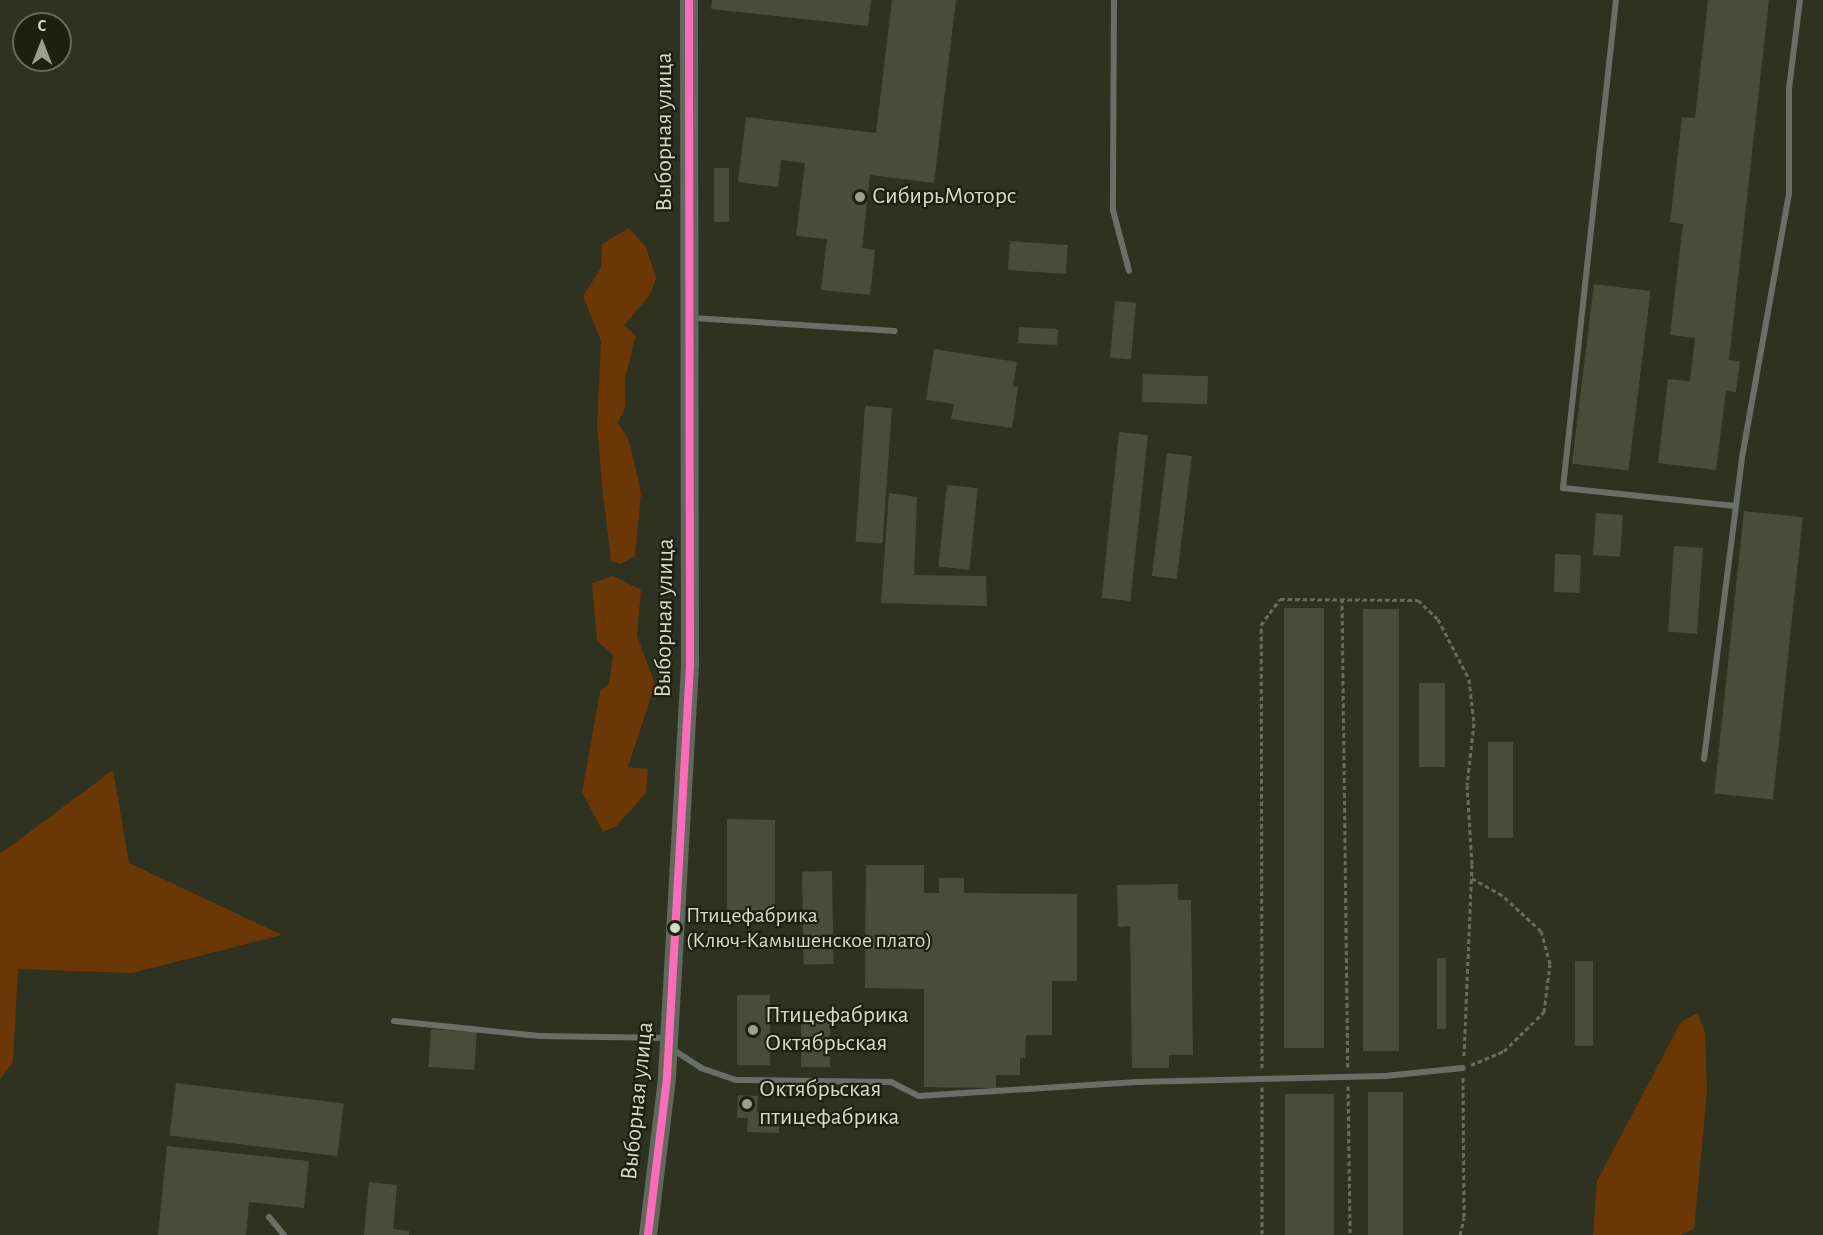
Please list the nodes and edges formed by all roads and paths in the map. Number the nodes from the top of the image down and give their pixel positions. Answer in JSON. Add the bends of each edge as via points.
{"nodes":[{"id":1,"x":688,"y":0,"type":"edge"},
{"id":2,"x":1114,"y":0,"type":"edge"},
{"id":3,"x":1616,"y":0,"type":"edge"},
{"id":4,"x":1800,"y":0,"type":"edge"},
{"id":5,"x":1129,"y":272,"type":"dead end"},
{"id":6,"x":689,"y":318,"type":"junction"},
{"id":7,"x":895,"y":331,"type":"dead end"},
{"id":8,"x":1735,"y":506,"type":"junction"},
{"id":9,"x":1342,"y":598,"type":"junction"},
{"id":10,"x":1704,"y":759,"type":"dead end"},
{"id":11,"x":1472,"y":878,"type":"junction"},
{"id":12,"x":394,"y":1021,"type":"dead end"},
{"id":13,"x":669,"y":1043,"type":"junction"},
{"id":14,"x":1463,"y":1068,"type":"junction"},
{"id":15,"x":1348,"y":1077,"type":"junction"},
{"id":16,"x":1262,"y":1079,"type":"junction"},
{"id":17,"x":268,"y":1217,"type":"dead end"},
{"id":18,"x":284,"y":1235,"type":"edge"},
{"id":19,"x":648,"y":1235,"type":"edge"},
{"id":20,"x":1262,"y":1235,"type":"edge"},
{"id":21,"x":1350,"y":1235,"type":"edge"},
{"id":22,"x":1460,"y":1235,"type":"edge"}],
"edges":[{"from":1,"to":6,"type":"main road","name":"Выборная улица"},
{"from":2,"to":5,"type":"lane","via":[[1113,210]]},
{"from":3,"to":8,"type":"lane","via":[[1563,488]]},
{"from":4,"to":8,"type":"lane","via":[[1789,89],[1789,193]]},
{"from":6,"to":7,"type":"lane"},
{"from":6,"to":13,"type":"main road","name":"Выборная улица","via":[[690,663]]},
{"from":8,"to":10,"type":"lane"},
{"from":9,"to":11,"type":"path","via":[[1418,600],[1438,619],[1469,680],[1474,723],[1467,784]]},
{"from":9,"to":15,"type":"path"},
{"from":9,"to":16,"type":"path","via":[[1280,599],[1261,626]]},
{"from":11,"to":14,"type":"path"},
{"from":11,"to":14,"type":"path","via":[[1502,895],[1541,931],[1550,964],[1544,1012],[1504,1051]]},
{"from":12,"to":13,"type":"lane","via":[[539,1036]]},
{"from":13,"to":16,"type":"lane","via":[[701,1068],[735,1080],[891,1082],[919,1096],[1137,1082]]},
{"from":13,"to":19,"type":"main road","name":"Выборная улица"},
{"from":14,"to":15,"type":"lane"},
{"from":14,"to":22,"type":"path","via":[[1464,1217]]},
{"from":15,"to":16,"type":"lane"},
{"from":15,"to":21,"type":"path"},
{"from":16,"to":20,"type":"path"},
{"from":17,"to":18,"type":"lane"}]}
